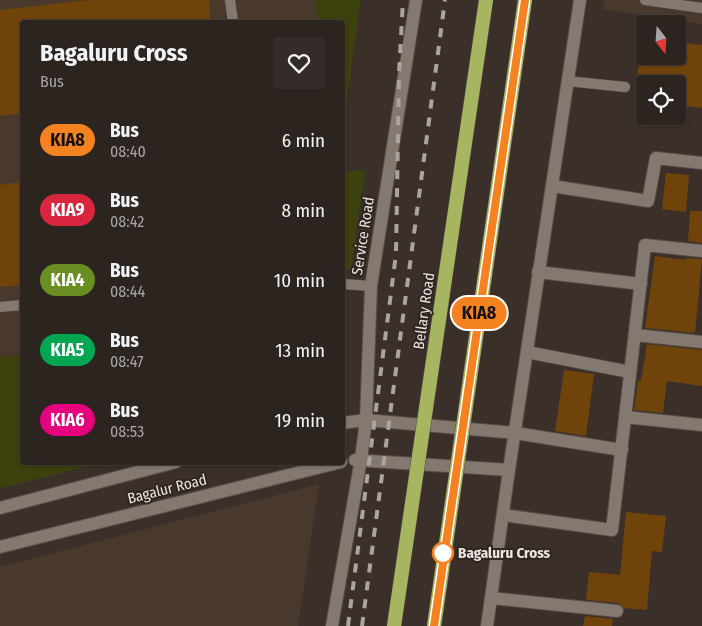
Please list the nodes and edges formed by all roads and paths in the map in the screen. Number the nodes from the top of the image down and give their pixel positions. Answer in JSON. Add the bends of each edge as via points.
{"nodes":[{"id":1,"x":230,"y":0,"type":"edge"},
{"id":2,"x":416,"y":0,"type":"edge"},
{"id":3,"x":486,"y":0,"type":"edge"},
{"id":4,"x":525,"y":0,"type":"edge"},
{"id":5,"x":580,"y":0,"type":"edge"},
{"id":6,"x":645,"y":0,"type":"edge"},
{"id":7,"x":702,"y":8,"type":"edge"},
{"id":8,"x":233,"y":20,"type":"edge"},
{"id":9,"x":567,"y":81,"type":"junction"},
{"id":10,"x":625,"y":87,"type":"dead end"},
{"id":11,"x":702,"y":163,"type":"edge"},
{"id":12,"x":552,"y":186,"type":"junction"},
{"id":13,"x":702,"y":251,"type":"edge"},
{"id":14,"x":538,"y":272,"type":"junction"},
{"id":15,"x":345,"y":284,"type":"edge"},
{"id":16,"x":641,"y":284,"type":"junction"},
{"id":17,"x":371,"y":286,"type":"junction"},
{"id":18,"x":20,"y":304,"type":"edge"},
{"id":19,"x":0,"y":307,"type":"edge"},
{"id":20,"x":635,"y":335,"type":"junction"},
{"id":21,"x":702,"y":342,"type":"edge"},
{"id":22,"x":527,"y":352,"type":"junction"},
{"id":23,"x":630,"y":372,"type":"junction"},
{"id":24,"x":625,"y":417,"type":"junction"},
{"id":25,"x":366,"y":420,"type":"junction"},
{"id":26,"x":345,"y":422,"type":"edge"},
{"id":27,"x":702,"y":425,"type":"edge"},
{"id":28,"x":514,"y":433,"type":"junction"},
{"id":29,"x":622,"y":450,"type":"junction"},
{"id":30,"x":362,"y":459,"type":"junction"},
{"id":31,"x":345,"y":462,"type":"edge"},
{"id":32,"x":165,"y":465,"type":"edge"},
{"id":33,"x":330,"y":465,"type":"edge"},
{"id":34,"x":508,"y":470,"type":"junction"},
{"id":35,"x":0,"y":508,"type":"edge"},
{"id":36,"x":502,"y":515,"type":"junction"},
{"id":37,"x":0,"y":547,"type":"edge"},
{"id":38,"x":491,"y":598,"type":"junction"},
{"id":39,"x":617,"y":611,"type":"dead end"},
{"id":40,"x":332,"y":626,"type":"edge"},
{"id":41,"x":394,"y":626,"type":"edge"},
{"id":42,"x":434,"y":626,"type":"edge"},
{"id":43,"x":487,"y":626,"type":"edge"}],
"edges":[{"from":1,"to":8,"type":"lane"},
{"from":2,"to":17,"type":"main road","name":"Service Road"},
{"from":3,"to":41,"type":"highway","name":"Bellary Road","bridge":true},
{"from":4,"to":42,"type":"highway","bridge":true},
{"from":5,"to":9,"type":"main road"},
{"from":6,"to":7,"type":"lane"},
{"from":9,"to":10,"type":"lane"},
{"from":9,"to":12,"type":"main road"},
{"from":11,"to":12,"type":"main road","via":[[656,158],[648,201]]},
{"from":12,"to":14,"type":"main road"},
{"from":13,"to":16,"type":"main road","via":[[645,245]]},
{"from":14,"to":16,"type":"main road"},
{"from":14,"to":22,"type":"main road"},
{"from":15,"to":17,"type":"lane"},
{"from":16,"to":20,"type":"main road"},
{"from":17,"to":25,"type":"main road","name":"Service Road"},
{"from":18,"to":19,"type":"lane"},
{"from":20,"to":21,"type":"main road"},
{"from":20,"to":23,"type":"main road"},
{"from":22,"to":23,"type":"main road"},
{"from":22,"to":28,"type":"main road"},
{"from":23,"to":24,"type":"main road"},
{"from":24,"to":27,"type":"main road"},
{"from":24,"to":29,"type":"main road"},
{"from":25,"to":26,"type":"main road"},
{"from":25,"to":28,"type":"main road"},
{"from":25,"to":30,"type":"main road","name":"Service Road"},
{"from":28,"to":29,"type":"main road"},
{"from":28,"to":34,"type":"main road"},
{"from":29,"to":36,"type":"main road","via":[[612,530]]},
{"from":30,"to":31,"type":"main road","name":"Bagalur Road"},
{"from":30,"to":34,"type":"main road","name":"Bagalur Road"},
{"from":30,"to":40,"type":"main road","name":"Service Road"},
{"from":32,"to":35,"type":"main road","name":"Bagalur Road"},
{"from":33,"to":37,"type":"main road","name":"Bagalur Road"},
{"from":34,"to":36,"type":"main road"},
{"from":36,"to":38,"type":"main road"},
{"from":38,"to":39,"type":"main road"},
{"from":38,"to":43,"type":"main road"}]}
